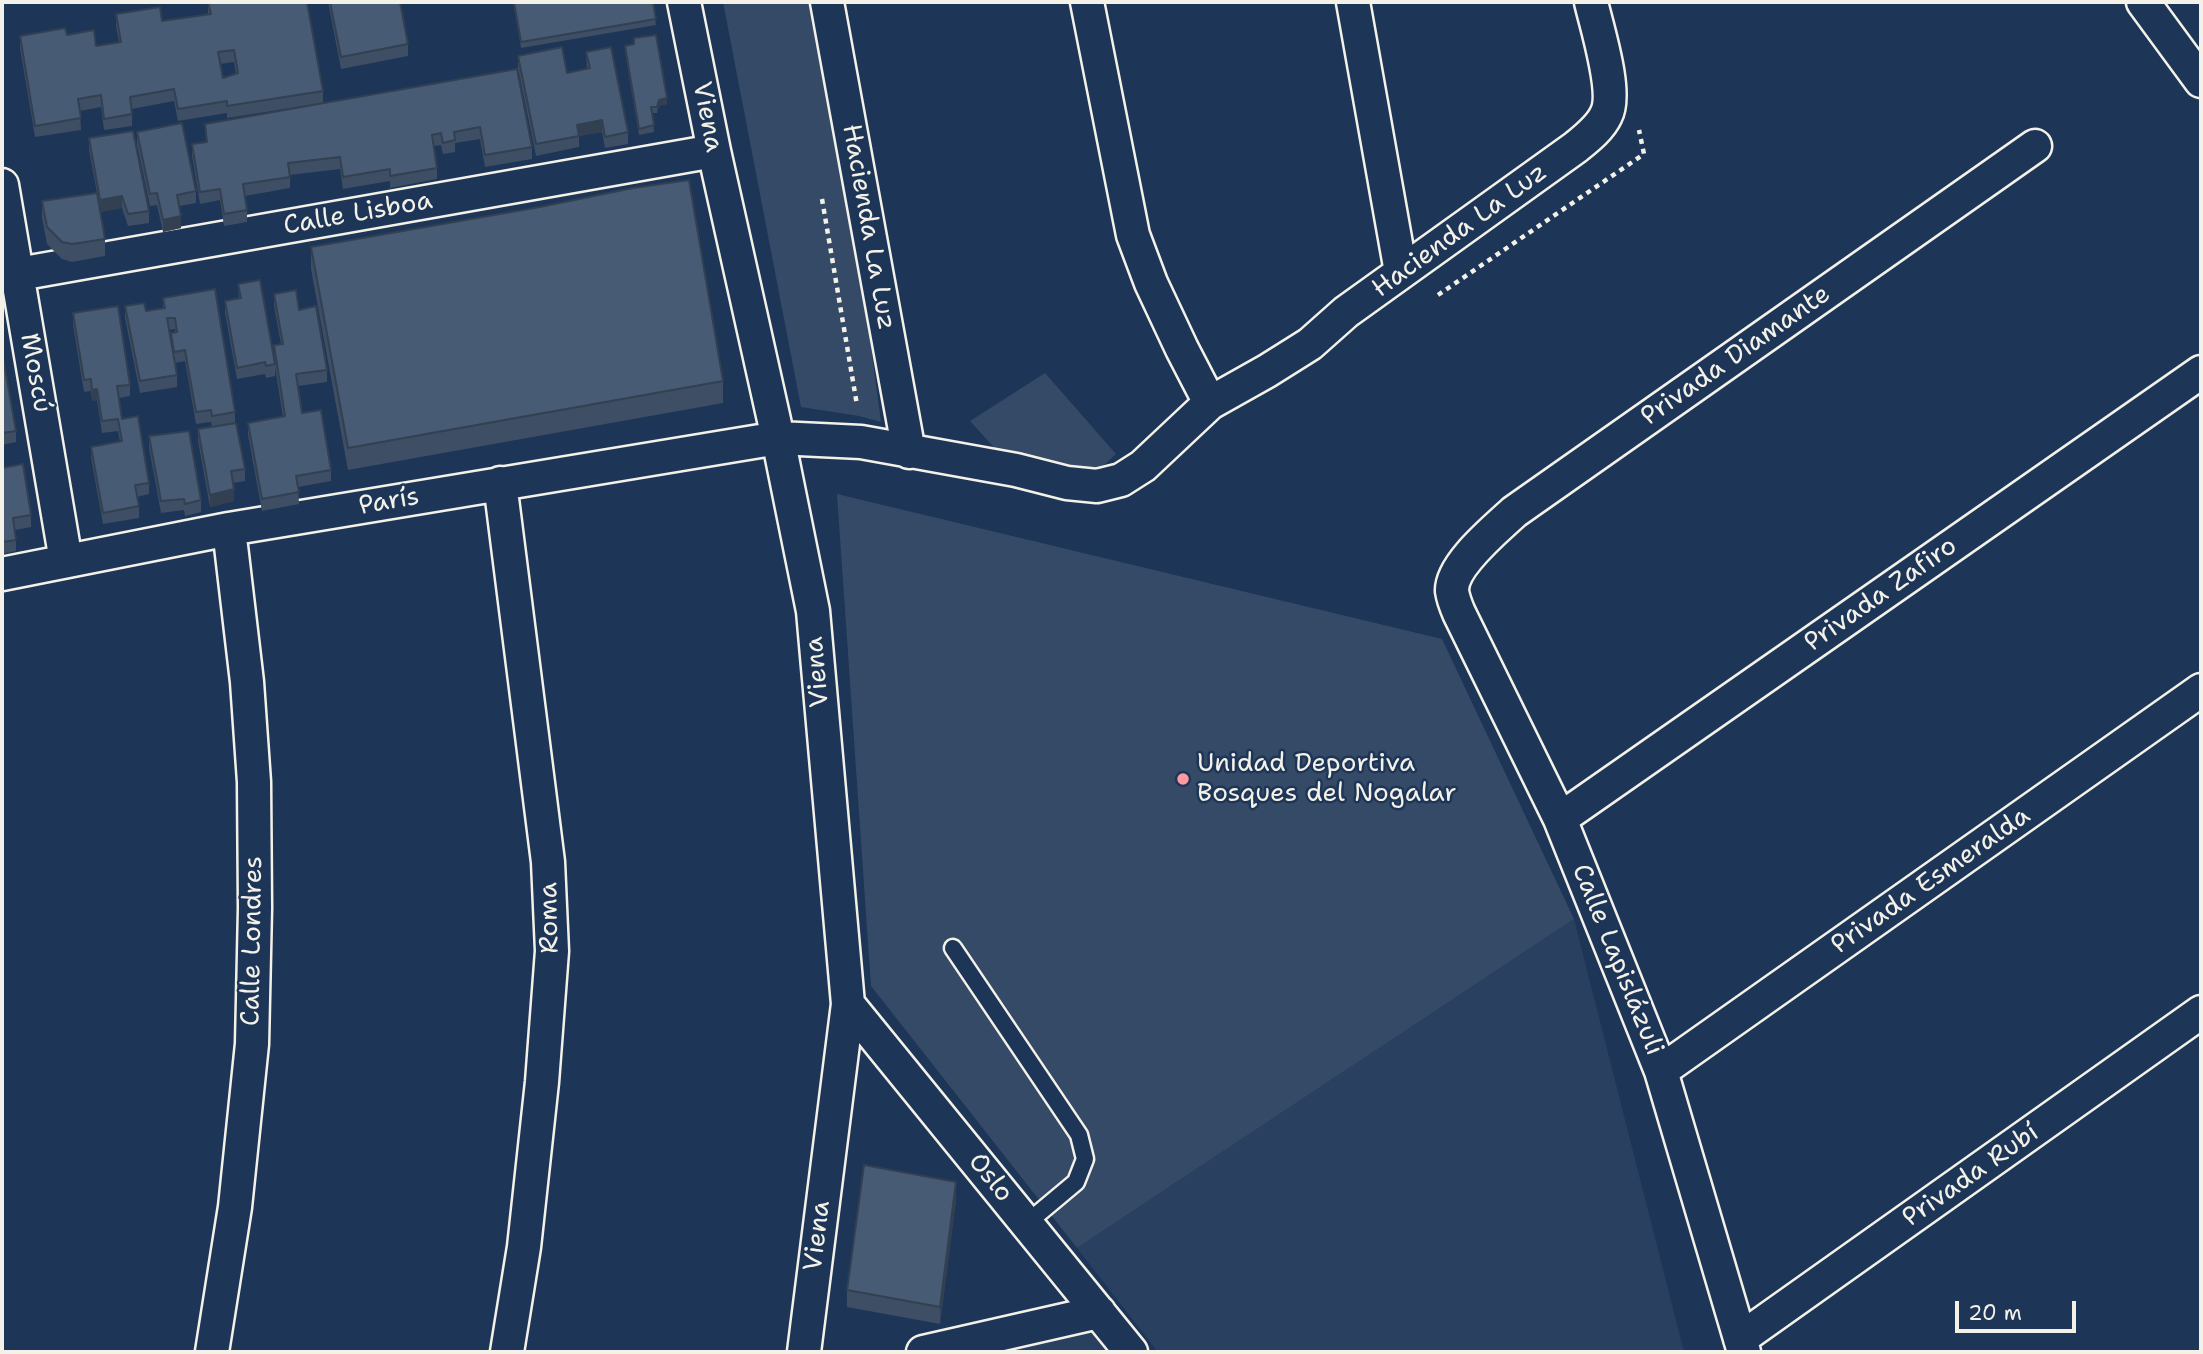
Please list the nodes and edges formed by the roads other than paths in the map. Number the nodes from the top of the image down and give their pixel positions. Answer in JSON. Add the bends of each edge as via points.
{"nodes":[{"id":1,"x":684,"y":2,"type":"edge"},
{"id":2,"x":827,"y":2,"type":"edge"},
{"id":3,"x":1087,"y":2,"type":"edge"},
{"id":4,"x":1353,"y":2,"type":"edge"},
{"id":5,"x":1591,"y":2,"type":"edge"},
{"id":6,"x":2143,"y":2,"type":"edge"},
{"id":7,"x":2201,"y":82,"type":"edge"},
{"id":8,"x":2035,"y":146,"type":"dead end"},
{"id":9,"x":714,"y":151,"type":"junction"},
{"id":10,"x":2,"y":185,"type":"edge"},
{"id":11,"x":1401,"y":272,"type":"junction"},
{"id":12,"x":10,"y":275,"type":"edge"},
{"id":13,"x":2201,"y":372,"type":"edge"},
{"id":14,"x":1210,"y":403,"type":"junction"},
{"id":15,"x":778,"y":438,"type":"junction"},
{"id":16,"x":909,"y":452,"type":"junction"},
{"id":17,"x":500,"y":483,"type":"junction"},
{"id":18,"x":229,"y":529,"type":"junction"},
{"id":19,"x":66,"y":561,"type":"junction"},
{"id":20,"x":2,"y":573,"type":"edge"},
{"id":21,"x":1453,"y":582,"type":"joint"},
{"id":22,"x":2201,"y":690,"type":"edge"},
{"id":23,"x":1560,"y":819,"type":"junction"},
{"id":24,"x":953,"y":948,"type":"dead end"},
{"id":25,"x":848,"y":1004,"type":"junction"},
{"id":26,"x":2201,"y":1012,"type":"edge"},
{"id":27,"x":1661,"y":1071,"type":"junction"},
{"id":28,"x":1027,"y":1223,"type":"junction"},
{"id":29,"x":1099,"y":1312,"type":"junction"},
{"id":30,"x":1742,"y":1346,"type":"edge"},
{"id":31,"x":212,"y":1352,"type":"edge"},
{"id":32,"x":508,"y":1352,"type":"edge"},
{"id":33,"x":804,"y":1352,"type":"edge"},
{"id":34,"x":923,"y":1352,"type":"edge"},
{"id":35,"x":1131,"y":1352,"type":"edge"}],
"edges":[{"from":1,"to":9,"type":"street","name":"Viena"},
{"from":2,"to":16,"type":"street","name":"Hacienda La Luz"},
{"from":3,"to":14,"type":"street","via":[[1133,235],[1151,283]]},
{"from":4,"to":11,"type":"street"},
{"from":5,"to":11,"type":"street","name":"Hacienda La Luz","via":[[1611,91],[1607,114],[1576,147]]},
{"from":6,"to":7,"type":"street"},
{"from":8,"to":21,"type":"street","name":"Privada Diamante","via":[[1514,512],[1468,558]]},
{"from":9,"to":12,"type":"street","name":"Calle Lisboa"},
{"from":9,"to":15,"type":"street","name":"Viena"},
{"from":10,"to":12,"type":"street","name":"Moscú"},
{"from":11,"to":14,"type":"street","name":"Hacienda La Luz","via":[[1310,344]]},
{"from":12,"to":19,"type":"street","name":"Moscú"},
{"from":13,"to":23,"type":"street","name":"Privada Zafiro"},
{"from":14,"to":16,"type":"street","name":"Hacienda La Luz","via":[[1143,466],[1121,480],[1097,486]]},
{"from":15,"to":16,"type":"street","name":"Hacienda La Luz","via":[[862,442]]},
{"from":15,"to":17,"type":"street","name":"París"},
{"from":15,"to":25,"type":"street","name":"Viena","via":[[813,611]]},
{"from":17,"to":18,"type":"street","name":"París"},
{"from":17,"to":32,"type":"street","name":"Roma","via":[[548,862],[552,951],[526,1233]]},
{"from":18,"to":19,"type":"street","name":"París"},
{"from":18,"to":31,"type":"street","name":"Calle Londres","via":[[254,782],[255,908],[252,1044],[235,1207]]},
{"from":19,"to":20,"type":"street","name":"París"},
{"from":21,"to":23,"type":"street","name":"Calle Lapislázuli","via":[[1459,613]]},
{"from":22,"to":27,"type":"street","name":"Privada Esmeralda"},
{"from":23,"to":27,"type":"street","name":"Calle Lapislázuli"},
{"from":24,"to":28,"type":"lane","via":[[1079,1135],[1085,1159],[1076,1182]]},
{"from":25,"to":28,"type":"street","name":"Oslo"},
{"from":25,"to":33,"type":"street","name":"Viena"},
{"from":26,"to":30,"type":"street","name":"Privada Rubí"},
{"from":27,"to":30,"type":"street","name":"Calle Lapislázuli"},
{"from":28,"to":29,"type":"street","name":"Oslo"},
{"from":29,"to":34,"type":"street"},
{"from":29,"to":35,"type":"street","name":"Oslo"}]}
